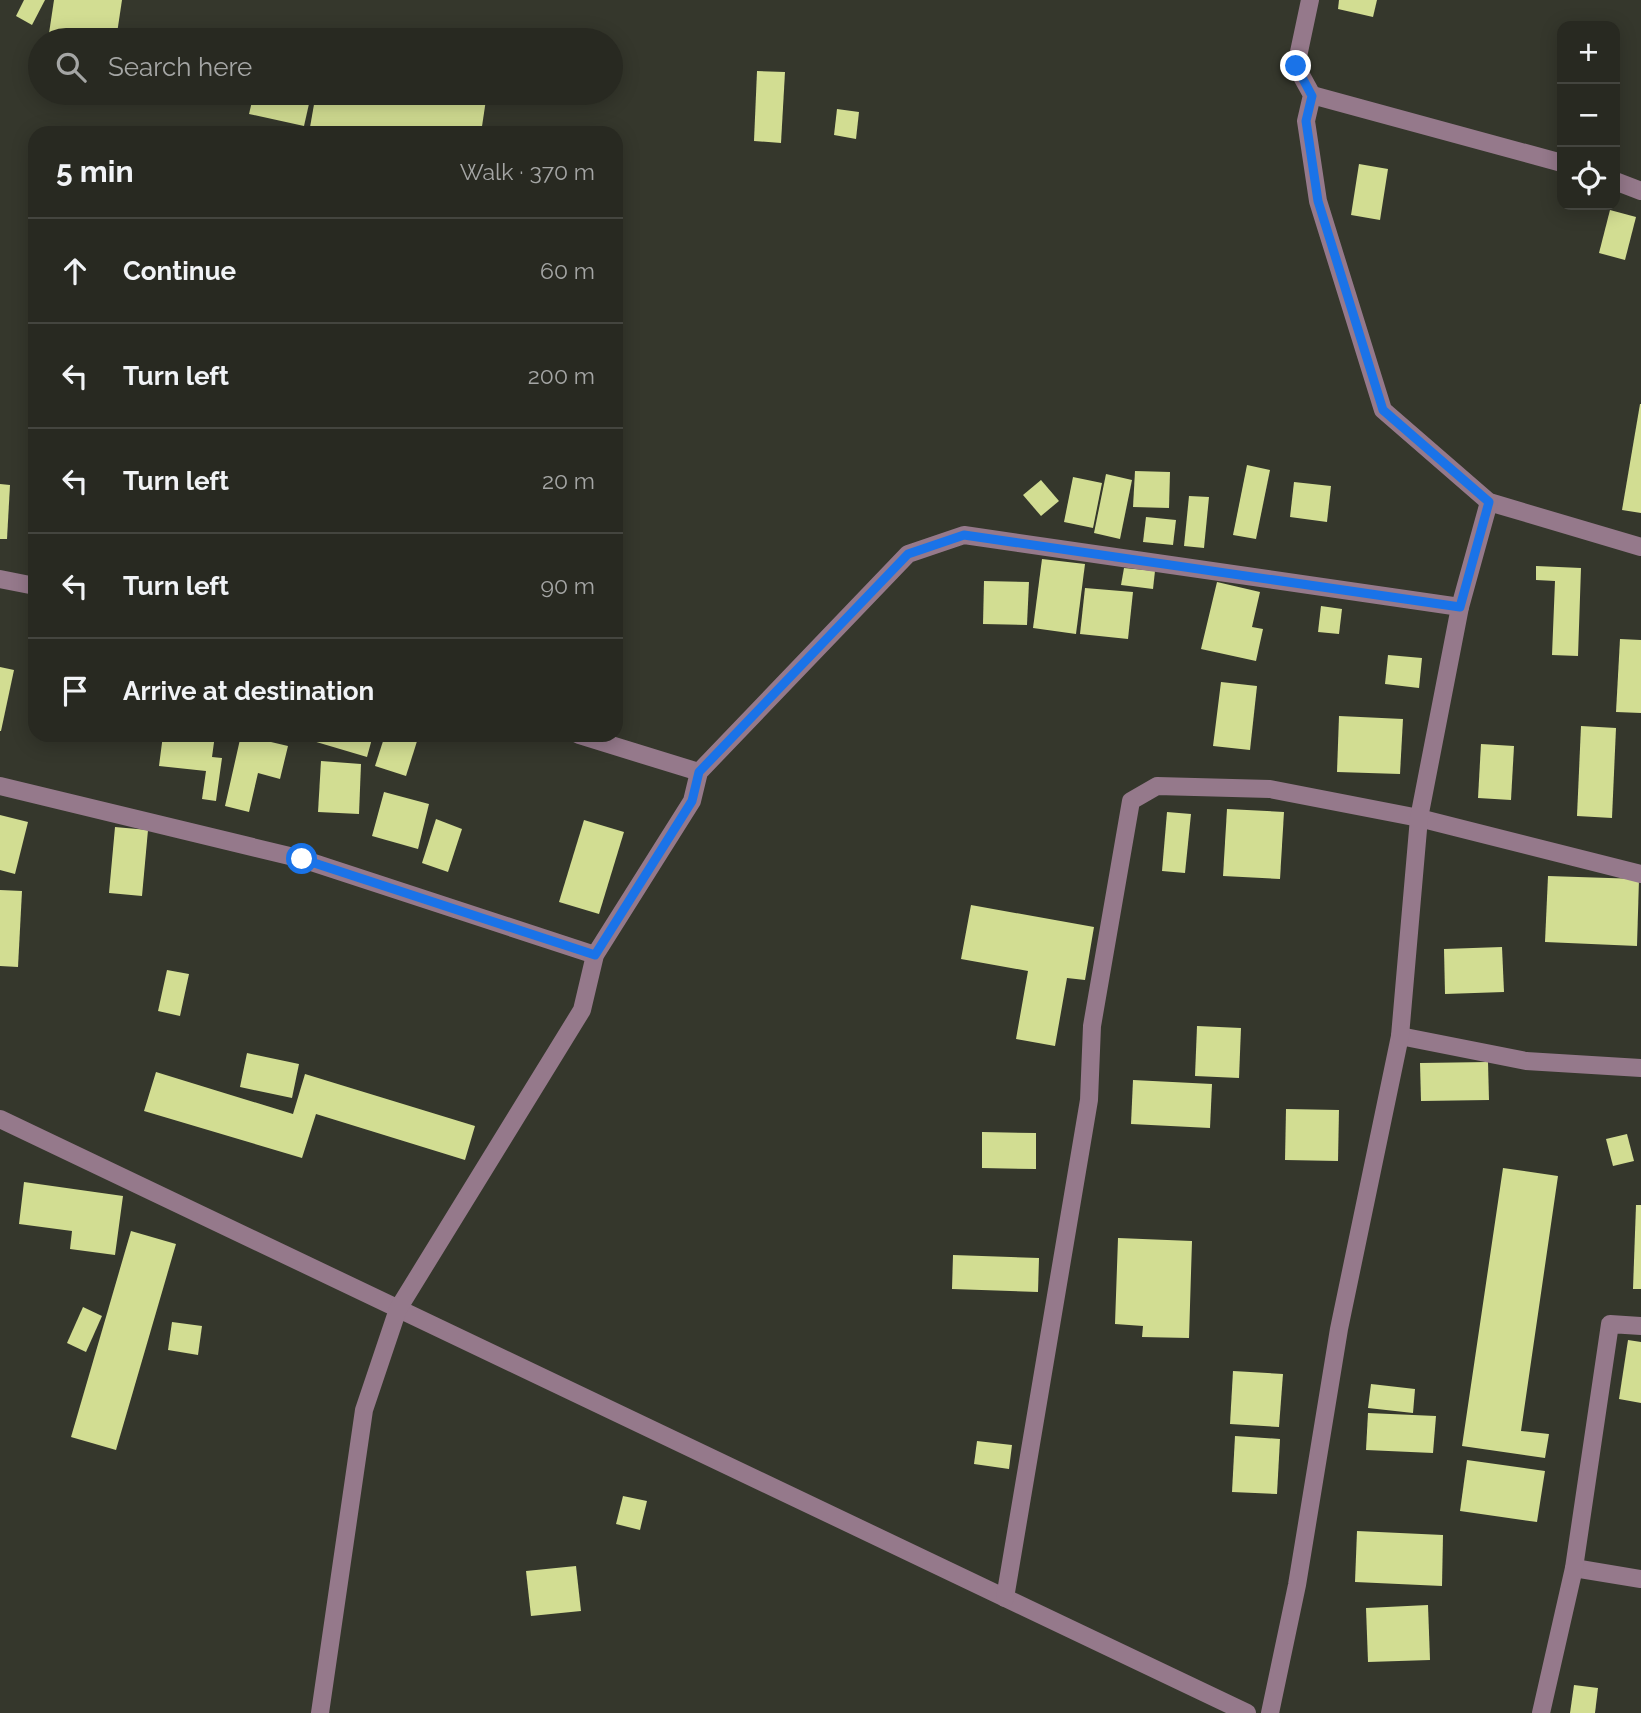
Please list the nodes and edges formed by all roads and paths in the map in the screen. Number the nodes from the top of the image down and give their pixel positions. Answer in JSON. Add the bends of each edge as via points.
{"nodes":[{"id":1,"x":1310,"y":0,"type":"edge"},
{"id":2,"x":1312,"y":96,"type":"junction"},
{"id":3,"x":1557,"y":162,"type":"edge"},
{"id":4,"x":1620,"y":183,"type":"edge"},
{"id":5,"x":1641,"y":191,"type":"edge"},
{"id":6,"x":1489,"y":502,"type":"junction"},
{"id":7,"x":1641,"y":547,"type":"edge"},
{"id":8,"x":0,"y":579,"type":"edge"},
{"id":9,"x":28,"y":585,"type":"edge"},
{"id":10,"x":1460,"y":607,"type":"junction"},
{"id":11,"x":602,"y":742,"type":"edge"},
{"id":12,"x":699,"y":772,"type":"junction"},
{"id":13,"x":0,"y":786,"type":"edge"},
{"id":14,"x":1419,"y":818,"type":"junction"},
{"id":15,"x":1641,"y":874,"type":"edge"},
{"id":16,"x":595,"y":955,"type":"junction"},
{"id":17,"x":1400,"y":1036,"type":"junction"},
{"id":18,"x":1641,"y":1068,"type":"edge"},
{"id":19,"x":0,"y":1119,"type":"edge"},
{"id":20,"x":398,"y":1309,"type":"junction"},
{"id":21,"x":1641,"y":1326,"type":"edge"},
{"id":22,"x":1574,"y":1568,"type":"junction"},
{"id":23,"x":1641,"y":1579,"type":"edge"},
{"id":24,"x":1005,"y":1598,"type":"junction"},
{"id":25,"x":320,"y":1713,"type":"edge"},
{"id":26,"x":1247,"y":1713,"type":"edge"},
{"id":27,"x":1270,"y":1713,"type":"edge"},
{"id":28,"x":1541,"y":1713,"type":"edge"}],
"edges":[{"from":1,"to":2,"type":"street","via":[[1296,66]]},
{"from":2,"to":3,"type":"street"},
{"from":2,"to":6,"type":"street","via":[[1306,121],[1318,201],[1383,410]]},
{"from":4,"to":5,"type":"street"},
{"from":6,"to":7,"type":"street"},
{"from":6,"to":10,"type":"street"},
{"from":8,"to":9,"type":"street"},
{"from":10,"to":12,"type":"street","via":[[964,535],[908,554]]},
{"from":10,"to":14,"type":"street"},
{"from":11,"to":12,"type":"street"},
{"from":12,"to":16,"type":"street","via":[[692,801]]},
{"from":13,"to":16,"type":"street","via":[[302,859]]},
{"from":14,"to":15,"type":"street"},
{"from":14,"to":17,"type":"street"},
{"from":14,"to":24,"type":"street","via":[[1270,789],[1157,786],[1131,801],[1093,1026],[1089,1100]]},
{"from":16,"to":20,"type":"street","via":[[582,1010]]},
{"from":17,"to":18,"type":"street","via":[[1526,1061]]},
{"from":17,"to":27,"type":"street","via":[[1339,1329],[1297,1585]]},
{"from":19,"to":20,"type":"street"},
{"from":20,"to":24,"type":"street"},
{"from":20,"to":25,"type":"street","via":[[364,1410]]},
{"from":21,"to":22,"type":"street","via":[[1610,1324]]},
{"from":22,"to":23,"type":"street"},
{"from":22,"to":28,"type":"street"},
{"from":24,"to":26,"type":"street"}]}
